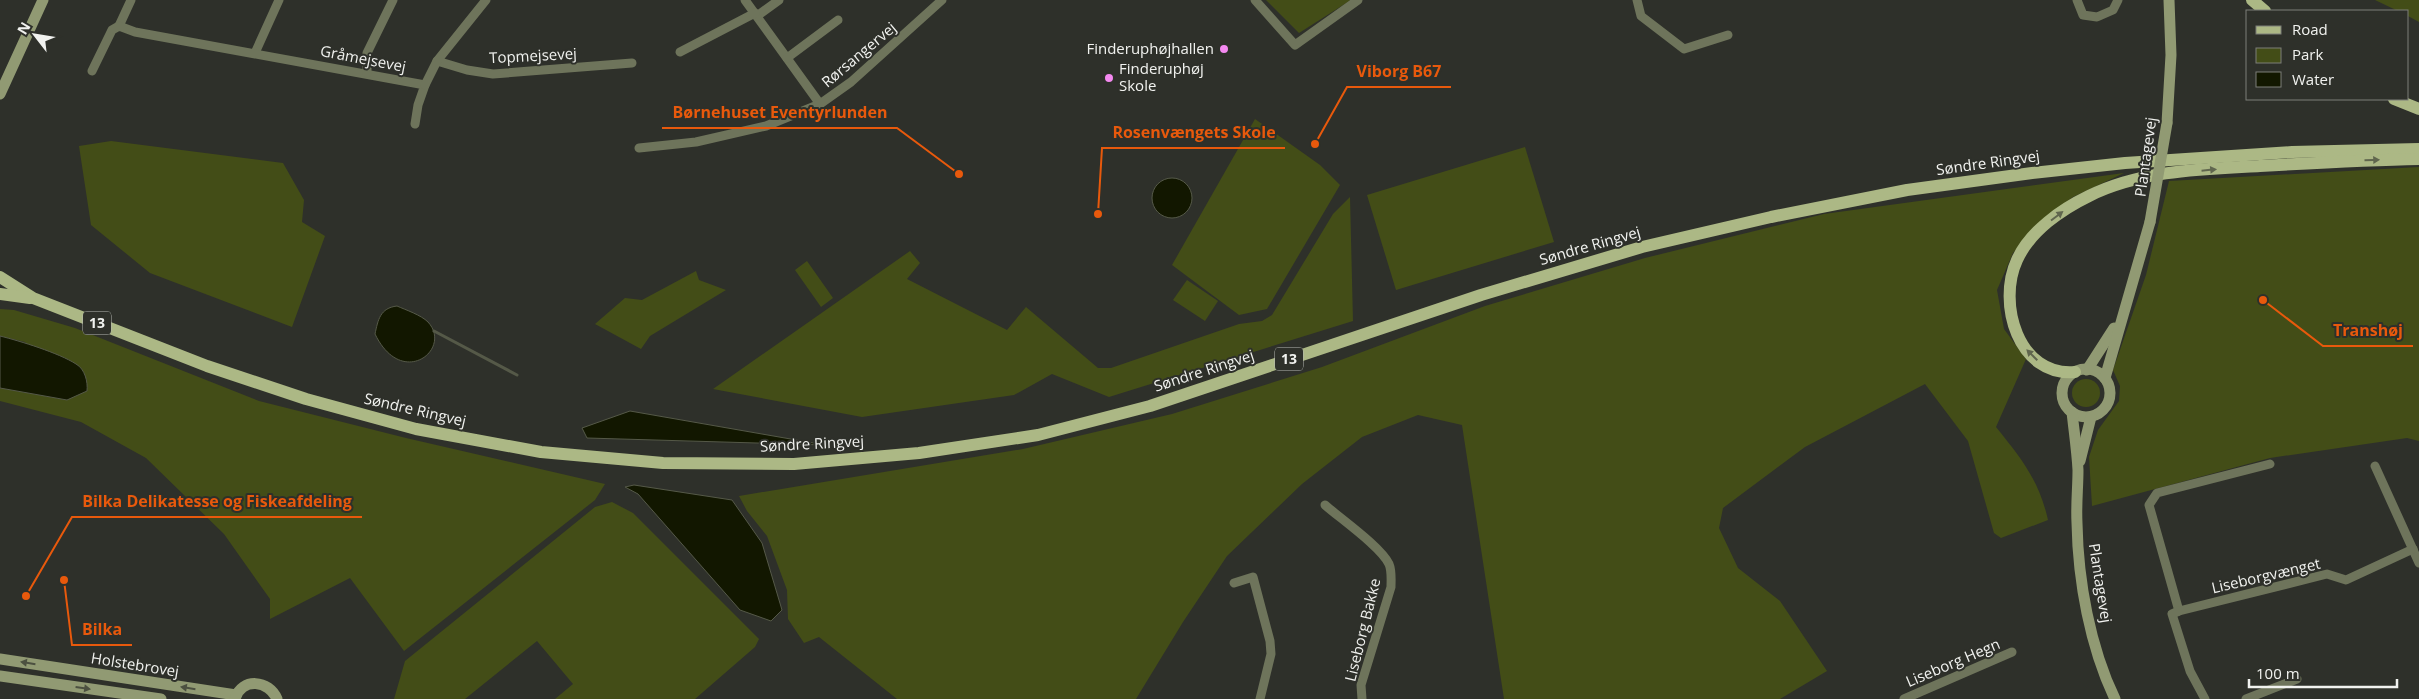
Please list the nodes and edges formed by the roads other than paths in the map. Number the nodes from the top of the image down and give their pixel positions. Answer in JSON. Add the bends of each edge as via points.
{"nodes":[{"id":1,"x":43,"y":0,"type":"edge"},
{"id":2,"x":132,"y":0,"type":"edge"},
{"id":3,"x":279,"y":0,"type":"edge"},
{"id":4,"x":392,"y":0,"type":"edge"},
{"id":5,"x":486,"y":0,"type":"edge"},
{"id":6,"x":746,"y":0,"type":"edge"},
{"id":7,"x":779,"y":0,"type":"edge"},
{"id":8,"x":942,"y":0,"type":"edge"},
{"id":9,"x":1255,"y":0,"type":"edge"},
{"id":10,"x":1358,"y":0,"type":"edge"},
{"id":11,"x":1637,"y":0,"type":"edge"},
{"id":12,"x":2077,"y":0,"type":"edge"},
{"id":13,"x":2118,"y":0,"type":"edge"},
{"id":14,"x":2170,"y":0,"type":"edge"},
{"id":15,"x":2252,"y":0,"type":"edge"},
{"id":16,"x":2263,"y":10,"type":"edge"},
{"id":17,"x":756,"y":14,"type":"junction"},
{"id":18,"x":838,"y":20,"type":"dead end"},
{"id":19,"x":120,"y":26,"type":"junction"},
{"id":20,"x":1728,"y":35,"type":"dead end"},
{"id":21,"x":680,"y":52,"type":"dead end"},
{"id":22,"x":255,"y":53,"type":"junction"},
{"id":23,"x":787,"y":58,"type":"junction"},
{"id":24,"x":437,"y":60,"type":"junction"},
{"id":25,"x":632,"y":64,"type":"dead end"},
{"id":26,"x":92,"y":71,"type":"dead end"},
{"id":27,"x":367,"y":73,"type":"junction"},
{"id":28,"x":425,"y":84,"type":"junction"},
{"id":29,"x":0,"y":94,"type":"edge"},
{"id":30,"x":2396,"y":100,"type":"edge"},
{"id":31,"x":820,"y":104,"type":"junction"},
{"id":32,"x":2419,"y":109,"type":"edge"},
{"id":33,"x":415,"y":124,"type":"dead end"},
{"id":34,"x":640,"y":148,"type":"dead end"},
{"id":35,"x":2419,"y":149,"type":"edge"},
{"id":36,"x":2419,"y":158,"type":"edge"},
{"id":37,"x":0,"y":277,"type":"edge"},
{"id":38,"x":0,"y":294,"type":"edge"},
{"id":39,"x":33,"y":298,"type":"junction"},
{"id":40,"x":2123,"y":313,"type":"junction"},
{"id":41,"x":2081,"y":371,"type":"junction"},
{"id":42,"x":2105,"y":378,"type":"junction"},
{"id":43,"x":2072,"y":412,"type":"junction"},
{"id":44,"x":2091,"y":417,"type":"junction"},
{"id":45,"x":2270,"y":464,"type":"dead end"},
{"id":46,"x":2375,"y":466,"type":"dead end"},
{"id":47,"x":2078,"y":468,"type":"junction"},
{"id":48,"x":1326,"y":505,"type":"dead end"},
{"id":49,"x":2413,"y":549,"type":"junction"},
{"id":50,"x":2419,"y":563,"type":"edge"},
{"id":51,"x":1234,"y":583,"type":"dead end"},
{"id":52,"x":2179,"y":611,"type":"junction"},
{"id":53,"x":2012,"y":652,"type":"dead end"},
{"id":54,"x":0,"y":659,"type":"edge"},
{"id":55,"x":0,"y":676,"type":"edge"},
{"id":56,"x":2297,"y":679,"type":"dead end"},
{"id":57,"x":236,"y":697,"type":"edge"},
{"id":58,"x":161,"y":699,"type":"edge"},
{"id":59,"x":276,"y":699,"type":"edge"},
{"id":60,"x":1260,"y":699,"type":"edge"},
{"id":61,"x":1362,"y":699,"type":"edge"},
{"id":62,"x":1904,"y":699,"type":"edge"},
{"id":63,"x":2115,"y":699,"type":"edge"},
{"id":64,"x":2205,"y":699,"type":"edge"},
{"id":65,"x":2246,"y":699,"type":"edge"}],
"edges":[{"from":1,"to":29,"type":"street"},
{"from":2,"to":19,"type":"street"},
{"from":3,"to":22,"type":"street"},
{"from":4,"to":27,"type":"street","via":[[367,53]]},
{"from":5,"to":24,"type":"street"},
{"from":6,"to":17,"type":"street"},
{"from":7,"to":17,"type":"street"},
{"from":8,"to":31,"type":"street","name":"Rørsangervej","via":[[851,82]]},
{"from":9,"to":10,"type":"street","via":[[1295,45]]},
{"from":11,"to":20,"type":"street","via":[[1641,16],[1684,49]]},
{"from":12,"to":13,"type":"street","via":[[2083,15],[2097,17],[2113,10]]},
{"from":14,"to":40,"type":"street","name":"Plantagevej","bridge":true,"via":[[2167,123],[2150,222]]},
{"from":15,"to":16,"type":"main road"},
{"from":17,"to":21,"type":"street"},
{"from":17,"to":23,"type":"street"},
{"from":18,"to":23,"type":"street"},
{"from":19,"to":22,"type":"street","name":"Gråmejsevej","via":[[135,32]]},
{"from":19,"to":26,"type":"street","via":[[112,30]]},
{"from":22,"to":27,"type":"street","name":"Gråmejsevej"},
{"from":23,"to":31,"type":"street"},
{"from":24,"to":25,"type":"street","name":"Topmejsevej","via":[[493,74]]},
{"from":24,"to":28,"type":"street"},
{"from":27,"to":28,"type":"street","name":"Gråmejsevej"},
{"from":28,"to":33,"type":"street"},
{"from":30,"to":32,"type":"main road"},
{"from":31,"to":34,"type":"street","name":"Rørsangervej","via":[[766,126],[696,142]]},
{"from":35,"to":39,"type":"main road","name":"Søndre Ringvej","number":"13","via":[[2292,152],[2124,163],[2022,174],[1868,198],[1642,247],[1481,295],[1150,406],[1038,435],[919,453],[794,464],[663,463],[541,452],[416,429],[306,399],[207,366]]},
{"from":41,"to":36,"type":"main road","one_way":true,"via":[[2063,374],[2052,370],[2028,351],[2020,341],[2011,318],[2008,294],[2013,270],[2024,247],[2046,224],[2072,205],[2120,183],[2153,176],[2230,168]]},
{"from":37,"to":39,"type":"main road","name":"Søndre Ringvej","number":"13"},
{"from":38,"to":39,"type":"main road","name":"Søndre Ringvej","number":"13"},
{"from":40,"to":41,"type":"street","name":"Plantagevej","via":[[2103,347]]},
{"from":40,"to":42,"type":"street","name":"Plantagevej"},
{"from":41,"to":42,"type":"street","via":[[2097,372]]},
{"from":41,"to":43,"type":"street","via":[[2065,384],[2065,404]]},
{"from":42,"to":44,"type":"street","via":[[2110,389],[2109,401],[2102,411]]},
{"from":43,"to":44,"type":"street","via":[[2081,417]]},
{"from":43,"to":47,"type":"street","name":"Plantagevej"},
{"from":44,"to":47,"type":"street","name":"Plantagevej"},
{"from":45,"to":52,"type":"street","via":[[2157,493],[2150,505]]},
{"from":46,"to":49,"type":"street"},
{"from":47,"to":63,"type":"street","name":"Plantagevej","via":[[2077,525],[2083,588],[2094,640]]},
{"from":48,"to":61,"type":"street","name":"Liseborg Bakke","via":[[1379,551],[1389,564],[1392,575],[1361,685]]},
{"from":49,"to":50,"type":"street"},
{"from":49,"to":52,"type":"street","name":"Liseborgvænget","via":[[2346,580],[2327,574]]},
{"from":51,"to":60,"type":"street","via":[[1253,578],[1270,642],[1269,670]]},
{"from":52,"to":64,"type":"street","via":[[2172,614],[2190,671]]},
{"from":53,"to":62,"type":"street","name":"Liseborg Hegn"},
{"from":57,"to":54,"type":"street","name":"Holstebrovej","one_way":true},
{"from":55,"to":58,"type":"street","name":"Holstebrovej","one_way":true},
{"from":56,"to":65,"type":"street"},
{"from":57,"to":59,"type":"street","via":[[244,687],[256,683],[269,687]]}]}
